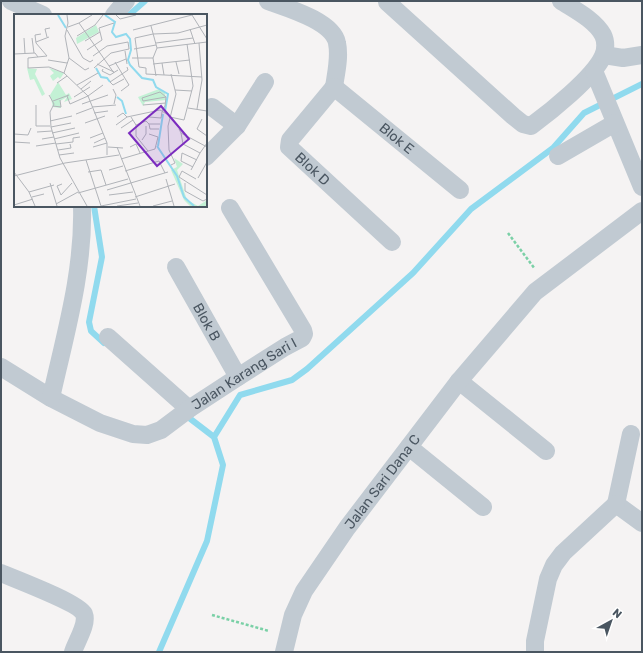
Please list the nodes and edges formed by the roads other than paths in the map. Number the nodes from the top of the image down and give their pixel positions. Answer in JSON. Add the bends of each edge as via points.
{"nodes":[{"id":1,"x":11,"y":1,"type":"edge"},
{"id":2,"x":126,"y":1,"type":"edge"},
{"id":3,"x":268,"y":1,"type":"edge"},
{"id":4,"x":561,"y":1,"type":"edge"},
{"id":5,"x":387,"y":2,"type":"dead end"},
{"id":6,"x":41,"y":14,"type":"edge"},
{"id":7,"x":115,"y":14,"type":"edge"},
{"id":8,"x":604,"y":55,"type":"junction"},
{"id":9,"x":642,"y":55,"type":"edge"},
{"id":10,"x":596,"y":77,"type":"junction"},
{"id":11,"x":265,"y":82,"type":"dead end"},
{"id":12,"x":334,"y":86,"type":"junction"},
{"id":13,"x":212,"y":107,"type":"dead end"},
{"id":14,"x":615,"y":123,"type":"junction"},
{"id":15,"x":236,"y":126,"type":"junction"},
{"id":16,"x":207,"y":156,"type":"edge"},
{"id":17,"x":558,"y":156,"type":"dead end"},
{"id":18,"x":642,"y":187,"type":"edge"},
{"id":19,"x":460,"y":190,"type":"dead end"},
{"id":20,"x":82,"y":207,"type":"edge"},
{"id":21,"x":230,"y":208,"type":"dead end"},
{"id":22,"x":641,"y":213,"type":"edge"},
{"id":23,"x":392,"y":242,"type":"dead end"},
{"id":24,"x":176,"y":267,"type":"dead end"},
{"id":25,"x":108,"y":337,"type":"dead end"},
{"id":26,"x":1,"y":367,"type":"edge"},
{"id":27,"x":238,"y":377,"type":"junction"},
{"id":28,"x":459,"y":381,"type":"junction"},
{"id":29,"x":51,"y":398,"type":"junction"},
{"id":30,"x":189,"y":409,"type":"junction"},
{"id":31,"x":631,"y":434,"type":"dead end"},
{"id":32,"x":409,"y":447,"type":"junction"},
{"id":33,"x":546,"y":451,"type":"dead end"},
{"id":34,"x":616,"y":504,"type":"junction"},
{"id":35,"x":483,"y":507,"type":"dead end"},
{"id":36,"x":642,"y":523,"type":"edge"},
{"id":37,"x":1,"y":573,"type":"edge"},
{"id":38,"x":286,"y":644,"type":"edge"},
{"id":39,"x":73,"y":652,"type":"edge"},
{"id":40,"x":535,"y":652,"type":"edge"}],
"edges":[{"from":1,"to":6,"type":"street"},
{"from":2,"to":7,"type":"street"},
{"from":3,"to":12,"type":"street","via":[[322,23],[330,31],[337,42]]},
{"from":4,"to":8,"type":"street","via":[[597,26],[604,36]]},
{"from":5,"to":10,"type":"street","via":[[523,124],[531,126]]},
{"from":8,"to":9,"type":"street","via":[[623,58]]},
{"from":8,"to":10,"type":"street"},
{"from":10,"to":14,"type":"street"},
{"from":11,"to":15,"type":"street"},
{"from":12,"to":19,"type":"street","name":"Blok E"},
{"from":12,"to":23,"type":"street","name":"Blok D","via":[[290,140],[289,147]]},
{"from":13,"to":15,"type":"street"},
{"from":14,"to":17,"type":"street"},
{"from":14,"to":18,"type":"street"},
{"from":15,"to":16,"type":"street"},
{"from":20,"to":29,"type":"street","via":[[83,237],[75,289]]},
{"from":21,"to":27,"type":"street","name":"Jalan Karang Sari I","via":[[304,334],[302,338]]},
{"from":22,"to":28,"type":"street","name":"Jalan Sari Dana C","via":[[546,284],[523,305]]},
{"from":24,"to":27,"type":"street","name":"Blok B"},
{"from":25,"to":30,"type":"street"},
{"from":26,"to":29,"type":"street","name":"Jalan Karang Sari I"},
{"from":27,"to":30,"type":"street","name":"Jalan Karang Sari I"},
{"from":28,"to":32,"type":"street","name":"Jalan Sari Dana C"},
{"from":28,"to":33,"type":"street"},
{"from":29,"to":30,"type":"street","name":"Jalan Karang Sari I","via":[[100,423],[133,434],[147,435],[161,430]]},
{"from":31,"to":34,"type":"street"},
{"from":32,"to":35,"type":"street"},
{"from":32,"to":38,"type":"street","name":"Jalan Sari Dana C","via":[[347,528],[304,591],[293,615]]},
{"from":34,"to":36,"type":"street"},
{"from":34,"to":40,"type":"street","via":[[562,554],[554,565],[548,579],[536,634]]},
{"from":37,"to":39,"type":"street","via":[[75,605],[84,614]]}]}
